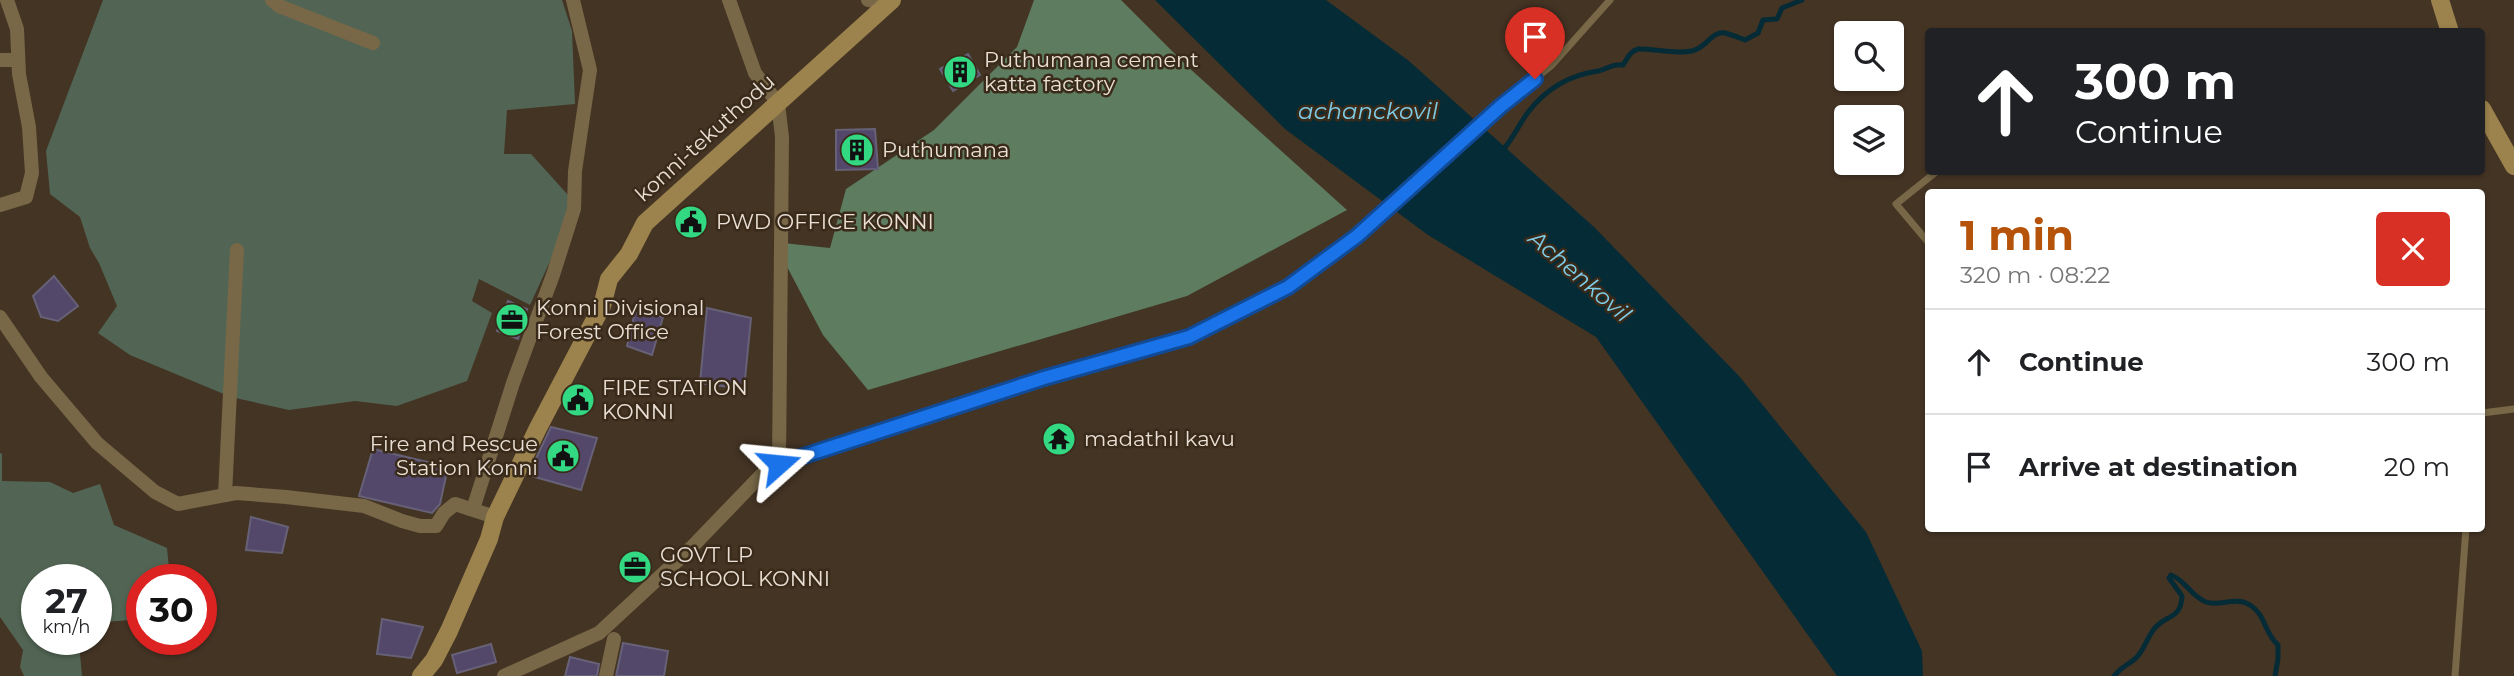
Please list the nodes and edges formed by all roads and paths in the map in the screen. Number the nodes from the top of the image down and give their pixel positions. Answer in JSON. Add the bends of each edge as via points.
{"nodes":[{"id":1,"x":7,"y":0,"type":"edge"},
{"id":2,"x":272,"y":0,"type":"edge"},
{"id":3,"x":573,"y":0,"type":"edge"},
{"id":4,"x":729,"y":0,"type":"edge"},
{"id":5,"x":868,"y":0,"type":"edge"},
{"id":6,"x":1610,"y":0,"type":"edge"},
{"id":7,"x":2440,"y":0,"type":"edge"},
{"id":8,"x":889,"y":2,"type":"edge"},
{"id":9,"x":2448,"y":28,"type":"edge"},
{"id":10,"x":373,"y":43,"type":"dead end"},
{"id":11,"x":0,"y":60,"type":"edge"},
{"id":12,"x":18,"y":60,"type":"junction"},
{"id":13,"x":778,"y":103,"type":"junction"},
{"id":14,"x":1501,"y":106,"type":"joint"},
{"id":15,"x":2485,"y":114,"type":"edge"},
{"id":16,"x":2514,"y":166,"type":"edge"},
{"id":17,"x":1932,"y":175,"type":"edge"},
{"id":18,"x":0,"y":205,"type":"edge"},
{"id":19,"x":1925,"y":238,"type":"edge"},
{"id":20,"x":237,"y":250,"type":"dead end"},
{"id":21,"x":0,"y":317,"type":"edge"},
{"id":22,"x":2514,"y":409,"type":"edge"},
{"id":23,"x":2485,"y":413,"type":"edge"},
{"id":24,"x":779,"y":464,"type":"junction"},
{"id":25,"x":225,"y":495,"type":"junction"},
{"id":26,"x":473,"y":509,"type":"junction"},
{"id":27,"x":495,"y":517,"type":"junction"},
{"id":28,"x":2466,"y":532,"type":"edge"},
{"id":29,"x":614,"y":639,"type":"dead end"},
{"id":30,"x":421,"y":676,"type":"edge"},
{"id":31,"x":504,"y":676,"type":"edge"},
{"id":32,"x":606,"y":676,"type":"edge"},
{"id":33,"x":2455,"y":676,"type":"edge"}],
"edges":[{"from":1,"to":12,"type":"street"},
{"from":2,"to":10,"type":"street"},
{"from":3,"to":26,"type":"street","via":[[590,70],[574,209]]},
{"from":4,"to":13,"type":"street","via":[[755,74]]},
{"from":5,"to":8,"type":"street"},
{"from":6,"to":14,"type":"lane","via":[[1552,65]]},
{"from":7,"to":9,"type":"main road"},
{"from":8,"to":13,"type":"main road","name":"konni-tekuthodu"},
{"from":11,"to":12,"type":"street"},
{"from":12,"to":18,"type":"street","via":[[32,173],[26,197]]},
{"from":13,"to":24,"type":"street","via":[[782,137]]},
{"from":13,"to":27,"type":"main road","name":"konni-tekuthodu","via":[[645,223],[609,279],[602,306]]},
{"from":14,"to":24,"type":"street","via":[[1357,236],[1288,287],[1189,337],[1044,378]]},
{"from":15,"to":16,"type":"main road"},
{"from":17,"to":19,"type":"lane","via":[[1896,204]]},
{"from":20,"to":25,"type":"street"},
{"from":21,"to":25,"type":"street","via":[[41,377],[97,443],[155,492],[178,504]]},
{"from":22,"to":23,"type":"lane"},
{"from":24,"to":31,"type":"street","via":[[769,467],[599,633]]},
{"from":25,"to":26,"type":"street","via":[[364,506],[420,526],[436,526],[455,504]]},
{"from":26,"to":27,"type":"street"},
{"from":27,"to":30,"type":"main road","name":"konni-tekuthodu","via":[[449,631]]},
{"from":28,"to":33,"type":"lane"},
{"from":29,"to":32,"type":"street"}]}
